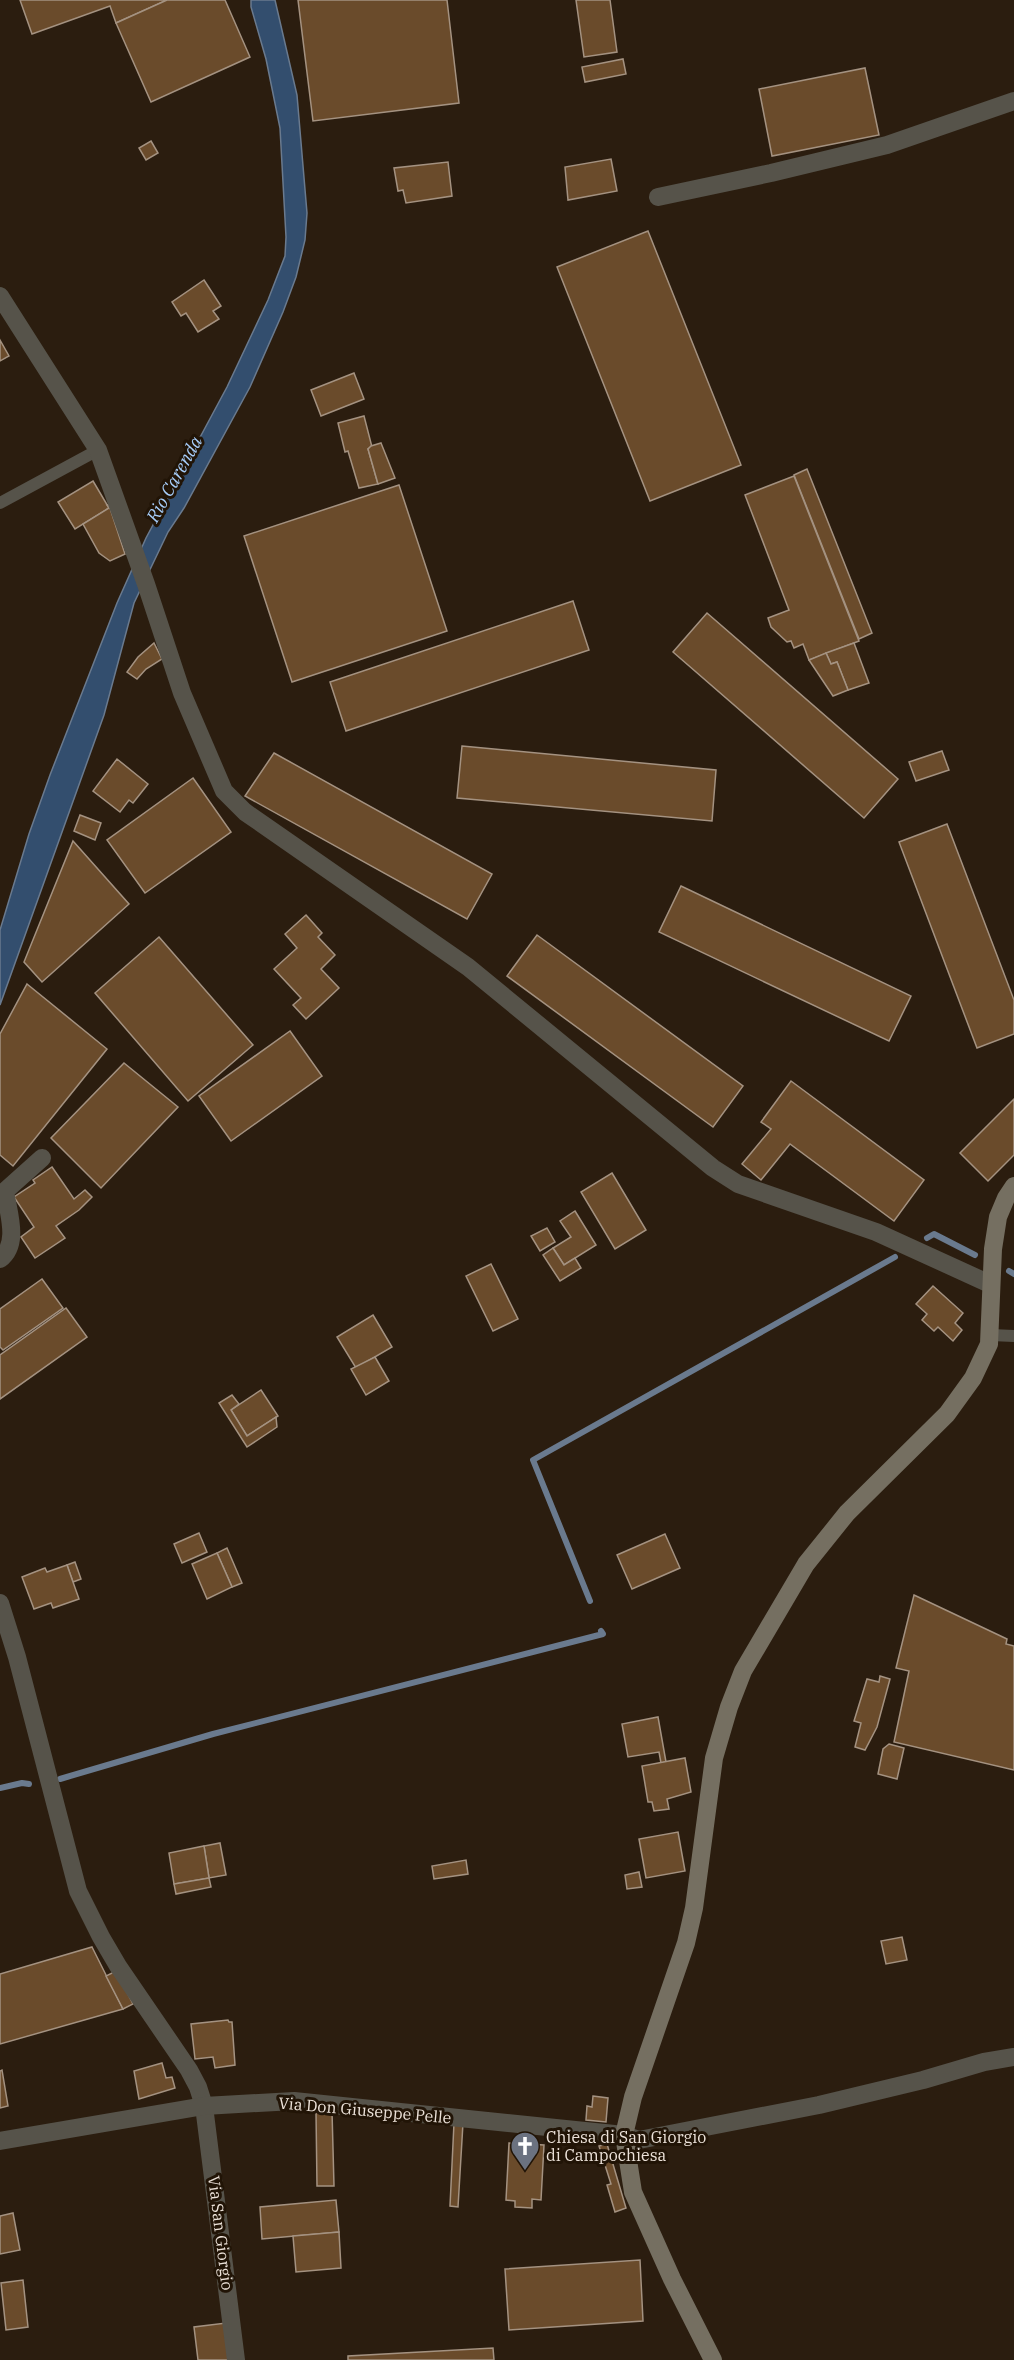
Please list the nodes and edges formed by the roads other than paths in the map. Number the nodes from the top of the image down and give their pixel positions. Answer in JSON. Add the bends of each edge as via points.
{"nodes":[{"id":1,"x":1014,"y":101,"type":"edge"},
{"id":2,"x":658,"y":197,"type":"dead end"},
{"id":3,"x":0,"y":296,"type":"edge"},
{"id":4,"x":98,"y":450,"type":"junction"},
{"id":5,"x":0,"y":503,"type":"edge"},
{"id":6,"x":42,"y":1158,"type":"dead end"},
{"id":7,"x":1014,"y":1186,"type":"edge"},
{"id":8,"x":0,"y":1259,"type":"edge"},
{"id":9,"x":990,"y":1284,"type":"junction"},
{"id":10,"x":991,"y":1335,"type":"junction"},
{"id":11,"x":1014,"y":1336,"type":"edge"},
{"id":12,"x":0,"y":1603,"type":"edge"},
{"id":13,"x":1014,"y":2057,"type":"edge"},
{"id":14,"x":204,"y":2106,"type":"junction"},
{"id":15,"x":624,"y":2135,"type":"junction"},
{"id":16,"x":0,"y":2141,"type":"edge"},
{"id":17,"x":236,"y":2360,"type":"edge"},
{"id":18,"x":712,"y":2360,"type":"edge"}],
"edges":[{"from":1,"to":2,"type":"street","via":[[887,146]]},
{"from":3,"to":4,"type":"street"},
{"from":4,"to":5,"type":"lane"},
{"from":4,"to":9,"type":"street","via":[[182,693],[224,791],[245,812],[468,967],[713,1168],[738,1184],[876,1232]]},
{"from":6,"to":8,"type":"street","via":[[5,1191],[12,1245]]},
{"from":7,"to":9,"type":"main road","via":[[998,1217]]},
{"from":9,"to":10,"type":"main road"},
{"from":10,"to":11,"type":"lane"},
{"from":10,"to":15,"type":"main road","via":[[973,1378],[947,1414],[847,1513],[806,1564],[743,1671],[714,1758],[686,1942],[633,2097]]},
{"from":12,"to":14,"type":"street","name":"Via San Giorgio","via":[[78,1891],[118,1966],[189,2070]]},
{"from":13,"to":15,"type":"street","name":"Via Don Giuseppe Pelle","via":[[808,2107],[639,2140]]},
{"from":14,"to":15,"type":"street","name":"Via Don Giuseppe Pelle","via":[[294,2101]]},
{"from":14,"to":16,"type":"street","name":"Via Don Giuseppe Pelle"},
{"from":14,"to":17,"type":"street","name":"Via San Giorgio"},
{"from":15,"to":18,"type":"main road","via":[[633,2192]]}]}
